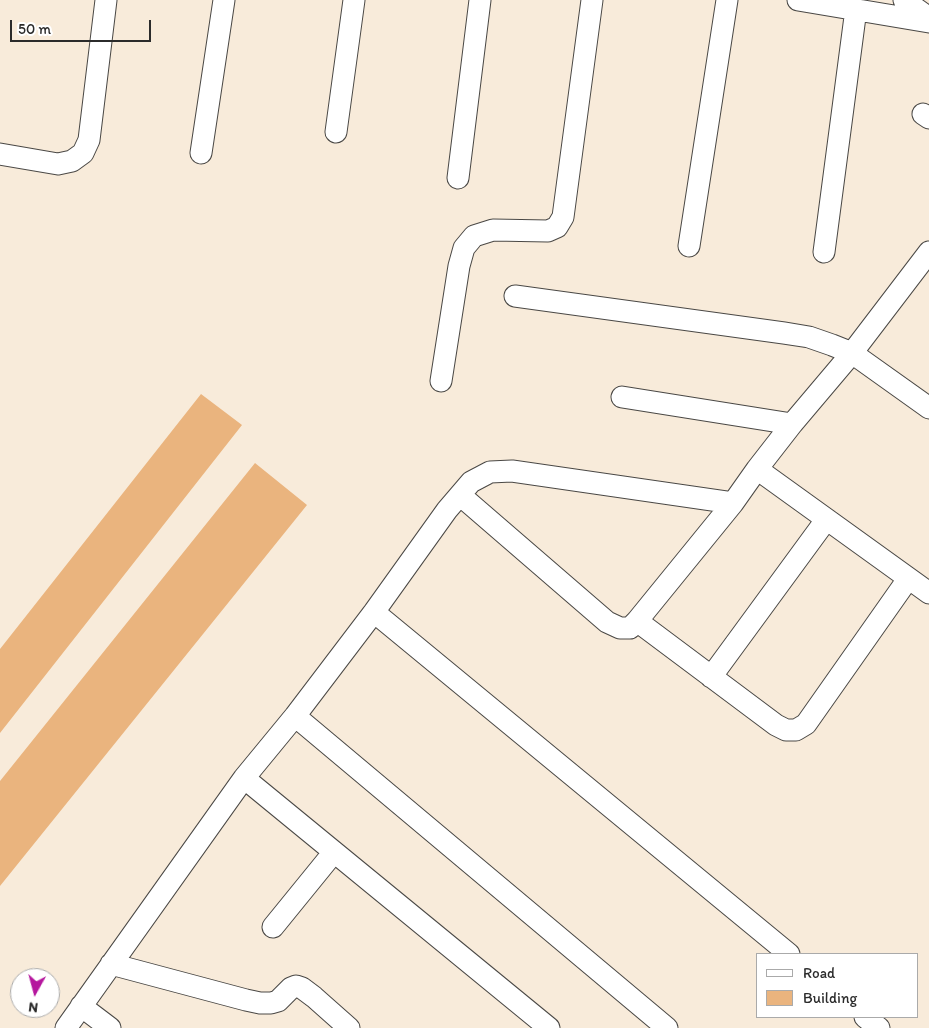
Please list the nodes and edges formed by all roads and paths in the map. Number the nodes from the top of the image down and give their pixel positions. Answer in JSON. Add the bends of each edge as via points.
{"nodes":[{"id":1,"x":106,"y":0,"type":"edge"},
{"id":2,"x":224,"y":0,"type":"edge"},
{"id":3,"x":354,"y":0,"type":"edge"},
{"id":4,"x":480,"y":0,"type":"edge"},
{"id":5,"x":592,"y":0,"type":"edge"},
{"id":6,"x":727,"y":0,"type":"edge"},
{"id":7,"x":798,"y":0,"type":"edge"},
{"id":8,"x":904,"y":0,"type":"edge"},
{"id":9,"x":856,"y":9,"type":"junction"},
{"id":10,"x":929,"y":20,"type":"edge"},
{"id":11,"x":336,"y":132,"type":"dead end"},
{"id":12,"x":201,"y":153,"type":"dead end"},
{"id":13,"x":0,"y":154,"type":"edge"},
{"id":14,"x":458,"y":178,"type":"dead end"},
{"id":15,"x":689,"y":246,"type":"dead end"},
{"id":16,"x":824,"y":252,"type":"dead end"},
{"id":17,"x":929,"y":252,"type":"edge"},
{"id":18,"x":515,"y":296,"type":"dead end"},
{"id":19,"x":852,"y":353,"type":"junction"},
{"id":20,"x":441,"y":381,"type":"dead end"},
{"id":21,"x":622,"y":397,"type":"dead end"},
{"id":22,"x":927,"y":403,"type":"edge"},
{"id":23,"x":792,"y":424,"type":"junction"},
{"id":24,"x":757,"y":469,"type":"junction"},
{"id":25,"x":460,"y":495,"type":"junction"},
{"id":26,"x":733,"y":503,"type":"junction"},
{"id":27,"x":826,"y":520,"type":"junction"},
{"id":28,"x":908,"y":579,"type":"junction"},
{"id":29,"x":929,"y":593,"type":"edge"},
{"id":30,"x":374,"y":612,"type":"junction"},
{"id":31,"x":637,"y":621,"type":"junction"},
{"id":32,"x":711,"y":677,"type":"junction"},
{"id":33,"x":295,"y":716,"type":"junction"},
{"id":34,"x":244,"y":778,"type":"junction"},
{"id":35,"x":334,"y":852,"type":"junction"},
{"id":36,"x":273,"y":927,"type":"dead end"},
{"id":37,"x":788,"y":953,"type":"edge"},
{"id":38,"x":111,"y":964,"type":"junction"},
{"id":39,"x":81,"y":1006,"type":"junction"},
{"id":40,"x":866,"y":1018,"type":"edge"},
{"id":41,"x":66,"y":1028,"type":"edge"},
{"id":42,"x":110,"y":1028,"type":"edge"},
{"id":43,"x":348,"y":1028,"type":"edge"},
{"id":44,"x":549,"y":1028,"type":"edge"},
{"id":45,"x":667,"y":1028,"type":"edge"},
{"id":46,"x":879,"y":1028,"type":"edge"}],
"edges":[{"from":1,"to":13,"type":"street","via":[[89,140],[83,153],[72,161],[58,164]]},
{"from":2,"to":12,"type":"street"},
{"from":3,"to":11,"type":"street"},
{"from":4,"to":14,"type":"street"},
{"from":5,"to":20,"type":"street","via":[[563,217],[557,227],[548,231],[493,230],[474,236],[464,248]]},
{"from":6,"to":15,"type":"street"},
{"from":7,"to":9,"type":"street"},
{"from":8,"to":10,"type":"street"},
{"from":9,"to":10,"type":"street"},
{"from":9,"to":16,"type":"street"},
{"from":17,"to":19,"type":"street"},
{"from":18,"to":19,"type":"street","via":[[809,337]]},
{"from":19,"to":22,"type":"street"},
{"from":19,"to":23,"type":"street"},
{"from":21,"to":23,"type":"street"},
{"from":23,"to":24,"type":"street"},
{"from":24,"to":26,"type":"street"},
{"from":24,"to":27,"type":"street"},
{"from":25,"to":26,"type":"street","via":[[471,482],[490,472],[512,471]]},
{"from":25,"to":30,"type":"street"},
{"from":25,"to":31,"type":"street","via":[[607,622],[620,628],[630,628]]},
{"from":26,"to":31,"type":"street"},
{"from":27,"to":28,"type":"street"},
{"from":27,"to":32,"type":"street"},
{"from":28,"to":29,"type":"street"},
{"from":28,"to":32,"type":"street","via":[[806,724],[796,730],[776,725]]},
{"from":30,"to":33,"type":"street"},
{"from":30,"to":37,"type":"street"},
{"from":31,"to":32,"type":"street"},
{"from":33,"to":34,"type":"street"},
{"from":33,"to":45,"type":"street"},
{"from":34,"to":35,"type":"street"},
{"from":34,"to":38,"type":"street"},
{"from":35,"to":36,"type":"street"},
{"from":35,"to":44,"type":"street"},
{"from":38,"to":39,"type":"street"},
{"from":38,"to":43,"type":"street","via":[[260,1003],[278,1001],[296,986],[314,997]]},
{"from":39,"to":41,"type":"street"},
{"from":39,"to":42,"type":"street"},
{"from":40,"to":46,"type":"street"}]}
